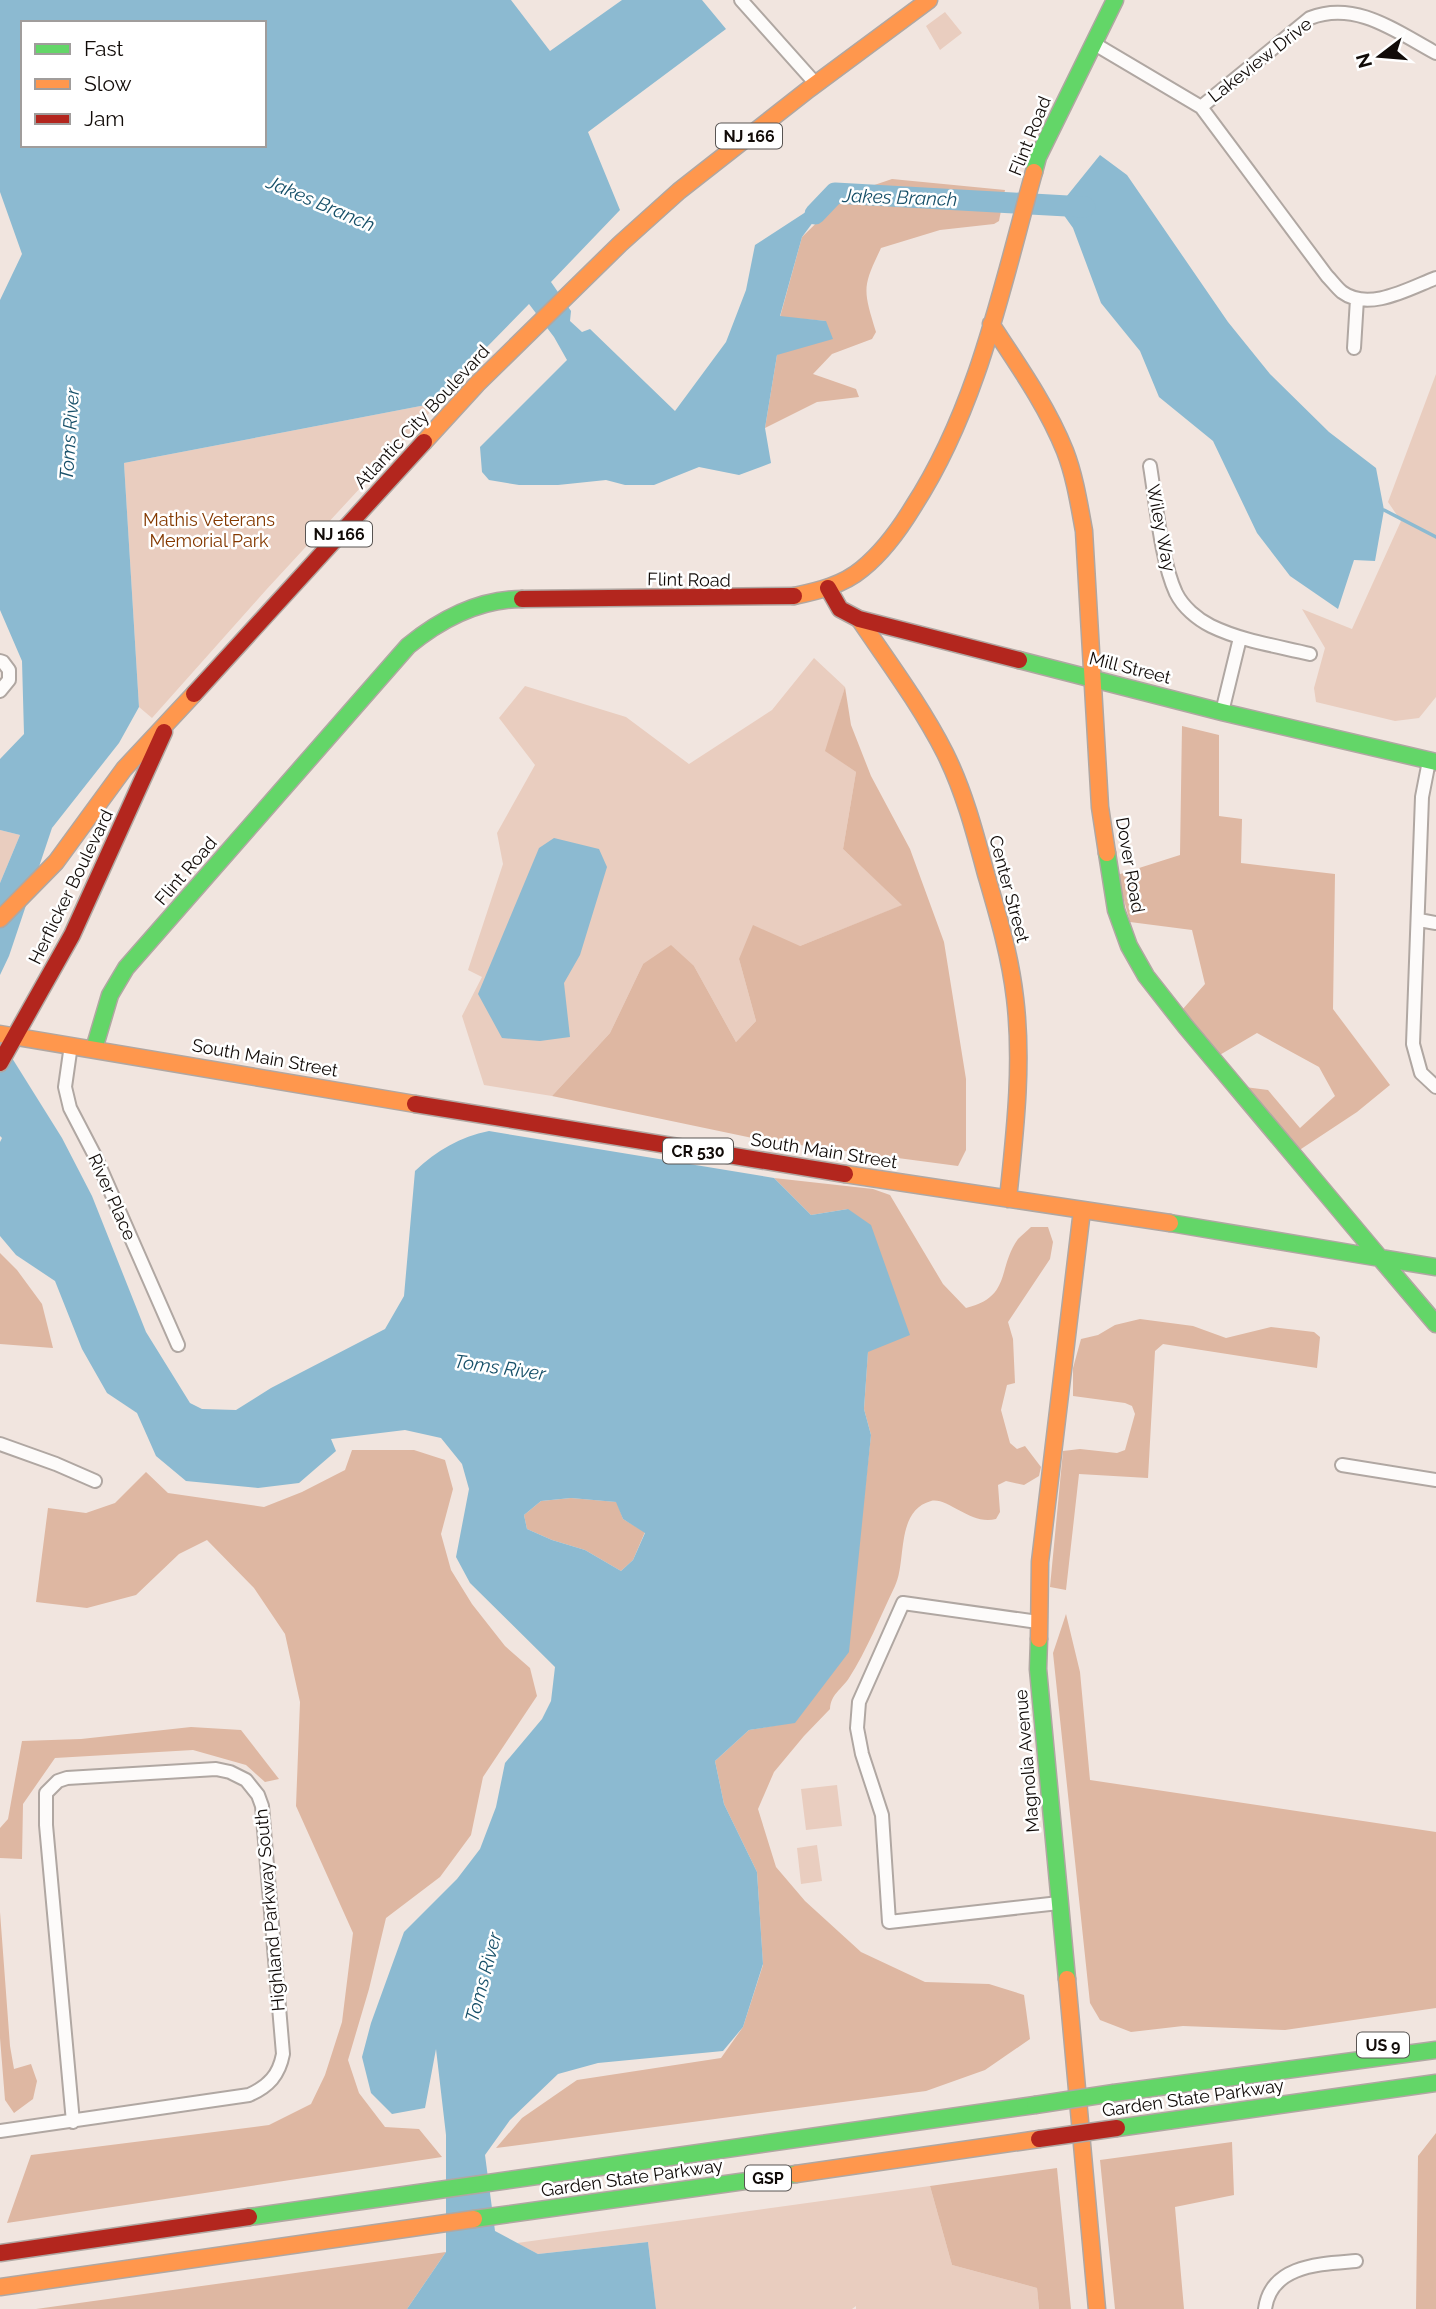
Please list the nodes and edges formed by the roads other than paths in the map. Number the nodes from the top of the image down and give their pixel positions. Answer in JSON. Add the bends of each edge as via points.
{"nodes":[{"id":1,"x":741,"y":0,"type":"edge"},
{"id":2,"x":929,"y":0,"type":"edge"},
{"id":3,"x":1115,"y":0,"type":"edge"},
{"id":4,"x":1093,"y":43,"type":"junction"},
{"id":5,"x":1436,"y":53,"type":"edge"},
{"id":6,"x":816,"y":84,"type":"junction"},
{"id":7,"x":1201,"y":107,"type":"junction"},
{"id":8,"x":1436,"y":278,"type":"edge"},
{"id":9,"x":1357,"y":299,"type":"junction"},
{"id":10,"x":991,"y":324,"type":"junction"},
{"id":11,"x":1354,"y":348,"type":"dead end"},
{"id":12,"x":1150,"y":466,"type":"dead end"},
{"id":13,"x":828,"y":589,"type":"junction"},
{"id":14,"x":859,"y":619,"type":"junction"},
{"id":15,"x":1240,"y":638,"type":"junction"},
{"id":16,"x":1310,"y":654,"type":"dead end"},
{"id":17,"x":0,"y":661,"type":"edge"},
{"id":18,"x":1091,"y":679,"type":"junction"},
{"id":19,"x":0,"y":691,"type":"edge"},
{"id":20,"x":1222,"y":712,"type":"junction"},
{"id":21,"x":167,"y":723,"type":"junction"},
{"id":22,"x":1433,"y":762,"type":"edge"},
{"id":23,"x":0,"y":919,"type":"edge"},
{"id":24,"x":1419,"y":920,"type":"junction"},
{"id":25,"x":1436,"y":923,"type":"edge"},
{"id":26,"x":8,"y":1035,"type":"edge"},
{"id":27,"x":71,"y":1045,"type":"junction"},
{"id":28,"x":94,"y":1049,"type":"junction"},
{"id":29,"x":3,"y":1057,"type":"edge"},
{"id":30,"x":1436,"y":1087,"type":"edge"},
{"id":31,"x":1008,"y":1199,"type":"junction"},
{"id":32,"x":1082,"y":1210,"type":"junction"},
{"id":33,"x":1381,"y":1258,"type":"junction"},
{"id":34,"x":1436,"y":1266,"type":"edge"},
{"id":35,"x":1436,"y":1324,"type":"edge"},
{"id":36,"x":178,"y":1345,"type":"dead end"},
{"id":37,"x":0,"y":1444,"type":"edge"},
{"id":38,"x":1342,"y":1465,"type":"dead end"},
{"id":39,"x":95,"y":1480,"type":"dead end"},
{"id":40,"x":1436,"y":1480,"type":"edge"},
{"id":41,"x":1038,"y":1622,"type":"junction"},
{"id":42,"x":1059,"y":1903,"type":"junction"},
{"id":43,"x":1436,"y":2038,"type":"edge"},
{"id":44,"x":1436,"y":2050,"type":"edge"},
{"id":45,"x":1333,"y":2063,"type":"junction"},
{"id":46,"x":1436,"y":2083,"type":"edge"},
{"id":47,"x":73,"y":2122,"type":"junction"},
{"id":48,"x":0,"y":2131,"type":"edge"},
{"id":49,"x":0,"y":2253,"type":"edge"},
{"id":50,"x":1356,"y":2261,"type":"dead end"},
{"id":51,"x":1,"y":2287,"type":"edge"},
{"id":52,"x":1097,"y":2309,"type":"edge"},
{"id":53,"x":1265,"y":2309,"type":"edge"}],
"edges":[{"from":1,"to":6,"type":"street"},
{"from":2,"to":6,"type":"main road","name":"Atlantic City Boulevard","number":"NJ 166"},
{"from":3,"to":4,"type":"main road","name":"Flint Road"},
{"from":4,"to":7,"type":"street","name":"Lakeview Drive"},
{"from":4,"to":10,"type":"main road","name":"Flint Road","via":[[1038,157]]},
{"from":5,"to":7,"type":"street","name":"Lakeview Drive","via":[[1359,14],[1322,13]]},
{"from":6,"to":21,"type":"main road","name":"Atlantic City Boulevard","number":"NJ 166","via":[[679,191],[579,283],[311,563]]},
{"from":7,"to":9,"type":"street","name":"Lakeview Drive","via":[[1327,276],[1343,293]]},
{"from":8,"to":9,"type":"street","via":[[1395,295]]},
{"from":9,"to":11,"type":"street"},
{"from":10,"to":13,"type":"main road","name":"Flint Road","via":[[966,407],[931,480],[884,547],[861,570]]},
{"from":10,"to":18,"type":"main road","name":"Dover Road","via":[[1066,454],[1084,531]]},
{"from":12,"to":15,"type":"street","name":"Wiley Way","via":[[1169,574],[1177,595],[1190,612],[1209,625]]},
{"from":13,"to":14,"type":"main road","name":"Mill Street","via":[[840,609]]},
{"from":13,"to":28,"type":"main road","name":"Flint Road","via":[[762,600],[509,598],[470,606],[431,626],[408,646],[126,968],[110,995]]},
{"from":14,"to":18,"type":"main road","name":"Mill Street"},
{"from":14,"to":31,"type":"main road","name":"Center Street","via":[[945,753],[965,800],[998,914],[1017,1021],[1016,1127]]},
{"from":15,"to":16,"type":"street","name":"Wiley Way"},
{"from":15,"to":20,"type":"street"},
{"from":17,"to":19,"type":"street","via":[[9,670],[9,680]]},
{"from":18,"to":20,"type":"main road","name":"Mill Street"},
{"from":18,"to":33,"type":"main road","name":"Dover Road","via":[[1108,869],[1129,946],[1186,1027]]},
{"from":20,"to":22,"type":"main road","name":"Mill Street"},
{"from":21,"to":23,"type":"main road","name":"Atlantic City Boulevard","number":"NJ 166","via":[[108,787],[61,855]]},
{"from":21,"to":26,"type":"main road","name":"Herflicker Boulevard","number":"NJ 166","via":[[72,935]]},
{"from":22,"to":24,"type":"street","via":[[1422,797]]},
{"from":24,"to":25,"type":"street"},
{"from":24,"to":30,"type":"street","via":[[1413,1044],[1420,1073]]},
{"from":26,"to":27,"type":"main road","name":"South Main Street","number":"CR 530"},
{"from":26,"to":29,"type":"main road","name":"Herflicker Boulevard","number":"NJ 166"},
{"from":27,"to":28,"type":"main road","name":"South Main Street","number":"CR 530"},
{"from":27,"to":36,"type":"street","name":"River Place","via":[[65,1087],[70,1108]]},
{"from":28,"to":31,"type":"main road","name":"South Main Street","number":"CR 530"},
{"from":31,"to":32,"type":"main road","name":"South Main Street","number":"CR 530"},
{"from":32,"to":33,"type":"main road","name":"South Main Street","number":"CR 530"},
{"from":32,"to":41,"type":"main road","name":"Magnolia Avenue","via":[[1040,1562]]},
{"from":33,"to":34,"type":"main road","name":"South Main Street"},
{"from":33,"to":35,"type":"main road","name":"Dover Road"},
{"from":37,"to":39,"type":"street"},
{"from":38,"to":40,"type":"street"},
{"from":41,"to":42,"type":"main road","name":"Magnolia Avenue","via":[[1040,1696]]},
{"from":41,"to":42,"type":"street","via":[[903,1603],[859,1702],[857,1728],[882,1815],[889,1922]]},
{"from":42,"to":52,"type":"main road","name":"Magnolia Avenue"},
{"from":43,"to":45,"type":"main road","number":"US 9","via":[[1369,2048]]},
{"from":44,"to":45,"type":"main road","name":"Garden State Parkway","number":"GSP"},
{"from":45,"to":49,"type":"main road","name":"Garden State Parkway","number":"GSP","bridge":true},
{"from":46,"to":51,"type":"main road","name":"Garden State Parkway","number":"GSP","bridge":true},
{"from":47,"to":47,"type":"street","name":"Highland Parkway South","via":[[249,2095],[278,2073],[283,2054],[262,1806],[246,1780],[230,1772],[216,1769],[66,1778],[46,1793]]},
{"from":47,"to":48,"type":"street","name":"Highland Parkway South"},
{"from":50,"to":53,"type":"street","via":[[1297,2268],[1280,2281]]}]}
